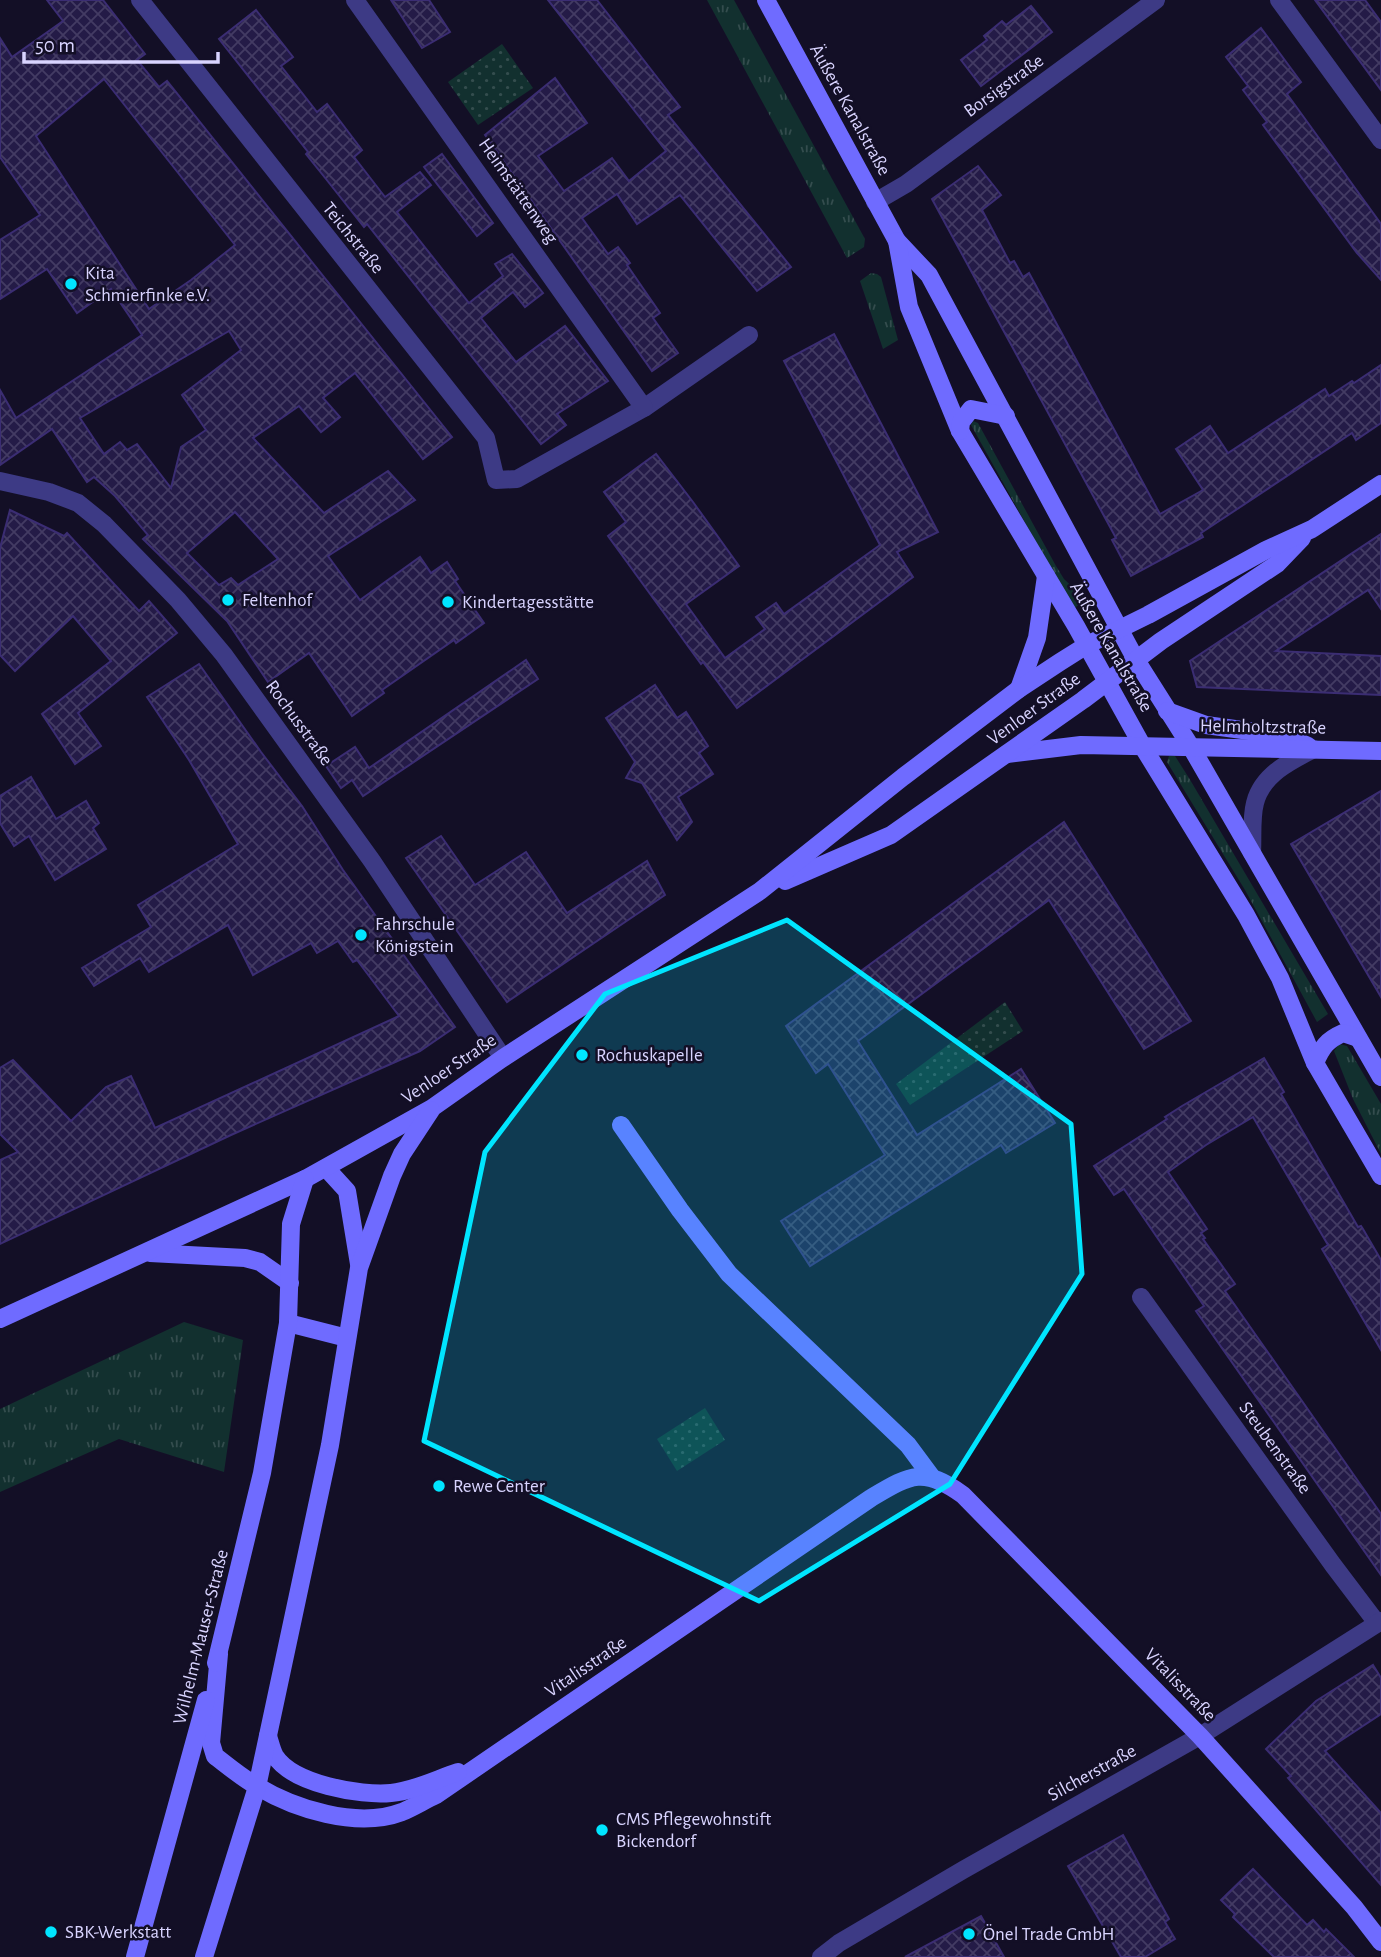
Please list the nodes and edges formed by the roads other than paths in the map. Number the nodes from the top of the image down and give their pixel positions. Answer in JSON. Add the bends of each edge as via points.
{"nodes":[{"id":1,"x":140,"y":0,"type":"edge"},
{"id":2,"x":355,"y":0,"type":"edge"},
{"id":3,"x":766,"y":0,"type":"edge"},
{"id":4,"x":1156,"y":0,"type":"edge"},
{"id":5,"x":1279,"y":0,"type":"edge"},
{"id":6,"x":1381,"y":140,"type":"edge"},
{"id":7,"x":875,"y":202,"type":"junction"},
{"id":8,"x":897,"y":241,"type":"junction"},
{"id":9,"x":749,"y":335,"type":"dead end"},
{"id":10,"x":644,"y":408,"type":"junction"},
{"id":11,"x":1006,"y":416,"type":"junction"},
{"id":12,"x":960,"y":431,"type":"junction"},
{"id":13,"x":0,"y":481,"type":"edge"},
{"id":14,"x":1381,"y":484,"type":"edge"},
{"id":15,"x":1312,"y":528,"type":"junction"},
{"id":16,"x":1046,"y":576,"type":"junction"},
{"id":17,"x":1119,"y":629,"type":"junction"},
{"id":18,"x":1087,"y":645,"type":"junction"},
{"id":19,"x":1136,"y":660,"type":"junction"},
{"id":20,"x":1107,"y":681,"type":"junction"},
{"id":21,"x":1019,"y":689,"type":"junction"},
{"id":22,"x":1167,"y":711,"type":"junction"},
{"id":23,"x":1143,"y":747,"type":"junction"},
{"id":24,"x":1191,"y":747,"type":"junction"},
{"id":25,"x":1314,"y":749,"type":"junction"},
{"id":26,"x":1381,"y":751,"type":"edge"},
{"id":27,"x":1006,"y":755,"type":"junction"},
{"id":28,"x":1252,"y":853,"type":"junction"},
{"id":29,"x":760,"y":891,"type":"junction"},
{"id":30,"x":1358,"y":1038,"type":"junction"},
{"id":31,"x":503,"y":1058,"type":"junction"},
{"id":32,"x":1315,"y":1063,"type":"junction"},
{"id":33,"x":1381,"y":1077,"type":"edge"},
{"id":34,"x":432,"y":1108,"type":"junction"},
{"id":35,"x":621,"y":1125,"type":"dead end"},
{"id":36,"x":326,"y":1168,"type":"junction"},
{"id":37,"x":1381,"y":1176,"type":"edge"},
{"id":38,"x":306,"y":1179,"type":"junction"},
{"id":39,"x":145,"y":1253,"type":"junction"},
{"id":40,"x":359,"y":1268,"type":"junction"},
{"id":41,"x":290,"y":1283,"type":"junction"},
{"id":42,"x":1141,"y":1297,"type":"dead end"},
{"id":43,"x":0,"y":1319,"type":"edge"},
{"id":44,"x":288,"y":1323,"type":"junction"},
{"id":45,"x":347,"y":1338,"type":"junction"},
{"id":46,"x":931,"y":1476,"type":"junction"},
{"id":47,"x":1379,"y":1622,"type":"edge"},
{"id":48,"x":219,"y":1654,"type":"junction"},
{"id":49,"x":267,"y":1733,"type":"junction"},
{"id":50,"x":1200,"y":1736,"type":"junction"},
{"id":51,"x":478,"y":1765,"type":"junction"},
{"id":52,"x":257,"y":1787,"type":"junction"},
{"id":53,"x":1381,"y":1942,"type":"edge"},
{"id":54,"x":135,"y":1957,"type":"edge"},
{"id":55,"x":204,"y":1957,"type":"edge"},
{"id":56,"x":821,"y":1957,"type":"edge"}],
"edges":[{"from":1,"to":10,"type":"street","name":"Teichstraße","via":[[486,438],[496,480],[517,479]]},
{"from":2,"to":10,"type":"street","name":"Heimstättenweg"},
{"from":3,"to":7,"type":"main road","name":"Äußere Kanalstraße"},
{"from":4,"to":7,"type":"street","name":"Borsigstraße"},
{"from":5,"to":6,"type":"street"},
{"from":7,"to":8,"type":"main road","name":"Äußere Kanalstraße"},
{"from":8,"to":11,"type":"main road","name":"Äußere Kanalstraße","via":[[929,275]]},
{"from":8,"to":12,"type":"main road","name":"Äußere Kanalstraße","via":[[909,307]]},
{"from":9,"to":10,"type":"street"},
{"from":11,"to":12,"type":"main road","via":[[971,409]]},
{"from":11,"to":17,"type":"main road","name":"Äußere Kanalstraße"},
{"from":12,"to":16,"type":"main road","name":"Äußere Kanalstraße"},
{"from":13,"to":31,"type":"street","name":"Rochusstraße","via":[[78,503],[178,600],[224,655],[372,861]]},
{"from":14,"to":15,"type":"main road","name":"Venloer Straße"},
{"from":15,"to":17,"type":"main road","name":"Venloer Straße"},
{"from":15,"to":19,"type":"main road","name":"Venloer Straße","via":[[1277,564]]},
{"from":16,"to":18,"type":"main road","name":"Äußere Kanalstraße"},
{"from":16,"to":21,"type":"main road","via":[[1037,638]]},
{"from":17,"to":18,"type":"main road","name":"Venloer Straße"},
{"from":17,"to":19,"type":"main road","name":"Äußere Kanalstraße"},
{"from":18,"to":20,"type":"main road","name":"Äußere Kanalstraße"},
{"from":18,"to":21,"type":"main road","name":"Venloer Straße"},
{"from":19,"to":20,"type":"main road","name":"Venloer Straße"},
{"from":19,"to":22,"type":"main road","name":"Äußere Kanalstraße"},
{"from":20,"to":23,"type":"main road","name":"Äußere Kanalstraße"},
{"from":20,"to":27,"type":"main road","name":"Venloer Straße"},
{"from":21,"to":29,"type":"main road","name":"Venloer Straße"},
{"from":22,"to":24,"type":"main road","name":"Äußere Kanalstraße"},
{"from":22,"to":25,"type":"main road","via":[[1206,725],[1286,736]]},
{"from":23,"to":24,"type":"main road","name":"Helmholtzstraße"},
{"from":23,"to":27,"type":"main road","name":"Helmholtzstraße","via":[[1081,745]]},
{"from":23,"to":32,"type":"main road","name":"Äußere Kanalstraße","via":[[1275,968]]},
{"from":24,"to":25,"type":"main road","name":"Helmholtzstraße"},
{"from":24,"to":28,"type":"main road","name":"Äußere Kanalstraße"},
{"from":25,"to":26,"type":"main road","name":"Helmholtzstraße"},
{"from":25,"to":28,"type":"street","via":[[1267,780],[1255,803]]},
{"from":27,"to":29,"type":"main road","name":"Venloer Straße","via":[[891,835]]},
{"from":28,"to":30,"type":"main road","name":"Äußere Kanalstraße"},
{"from":29,"to":31,"type":"main road","name":"Venloer Straße"},
{"from":30,"to":32,"type":"main road","via":[[1343,1033],[1332,1038],[1323,1045]]},
{"from":30,"to":33,"type":"main road","name":"Äußere Kanalstraße"},
{"from":31,"to":34,"type":"main road","name":"Venloer Straße"},
{"from":32,"to":37,"type":"main road","name":"Äußere Kanalstraße"},
{"from":34,"to":36,"type":"main road","name":"Venloer Straße"},
{"from":34,"to":40,"type":"main road","via":[[402,1154]]},
{"from":35,"to":46,"type":"main road","name":"Vitalisstraße","via":[[729,1274],[908,1445]]},
{"from":36,"to":38,"type":"main road","name":"Venloer Straße"},
{"from":36,"to":40,"type":"main road","via":[[347,1191]]},
{"from":38,"to":39,"type":"main road","name":"Venloer Straße"},
{"from":38,"to":41,"type":"main road","name":"Wilhelm-Mauser-Straße","via":[[291,1224]]},
{"from":39,"to":41,"type":"main road","name":"Venloer Straße","via":[[245,1258],[260,1262]]},
{"from":39,"to":43,"type":"main road","name":"Venloer Straße"},
{"from":40,"to":45,"type":"main road"},
{"from":41,"to":44,"type":"main road","name":"Wilhelm-Mauser-Straße"},
{"from":42,"to":47,"type":"street","name":"Steubenstraße","via":[[1332,1565]]},
{"from":44,"to":45,"type":"main road"},
{"from":44,"to":48,"type":"main road","name":"Wilhelm-Mauser-Straße","via":[[262,1473]]},
{"from":45,"to":49,"type":"main road","via":[[330,1445]]},
{"from":46,"to":50,"type":"main road","name":"Vitalisstraße","via":[[963,1495]]},
{"from":46,"to":51,"type":"main road","name":"Vitalisstraße","via":[[911,1478],[871,1498]]},
{"from":47,"to":50,"type":"street","name":"Silcherstraße"},
{"from":48,"to":52,"type":"main road","name":"Vitalisstraße","via":[[211,1743],[215,1756]]},
{"from":48,"to":54,"type":"main road","name":"Wilhelm-Mauser-Straße"},
{"from":49,"to":51,"type":"main road","name":"Vitalisstraße","via":[[274,1755],[285,1766],[360,1793],[393,1793]]},
{"from":49,"to":52,"type":"main road"},
{"from":50,"to":53,"type":"main road","name":"Vitalisstraße"},
{"from":50,"to":56,"type":"street","name":"Silcherstraße","via":[[963,1870]]},
{"from":51,"to":52,"type":"main road","name":"Vitalisstraße","via":[[436,1795],[400,1813],[365,1818],[333,1815]]},
{"from":52,"to":55,"type":"main road"}]}
